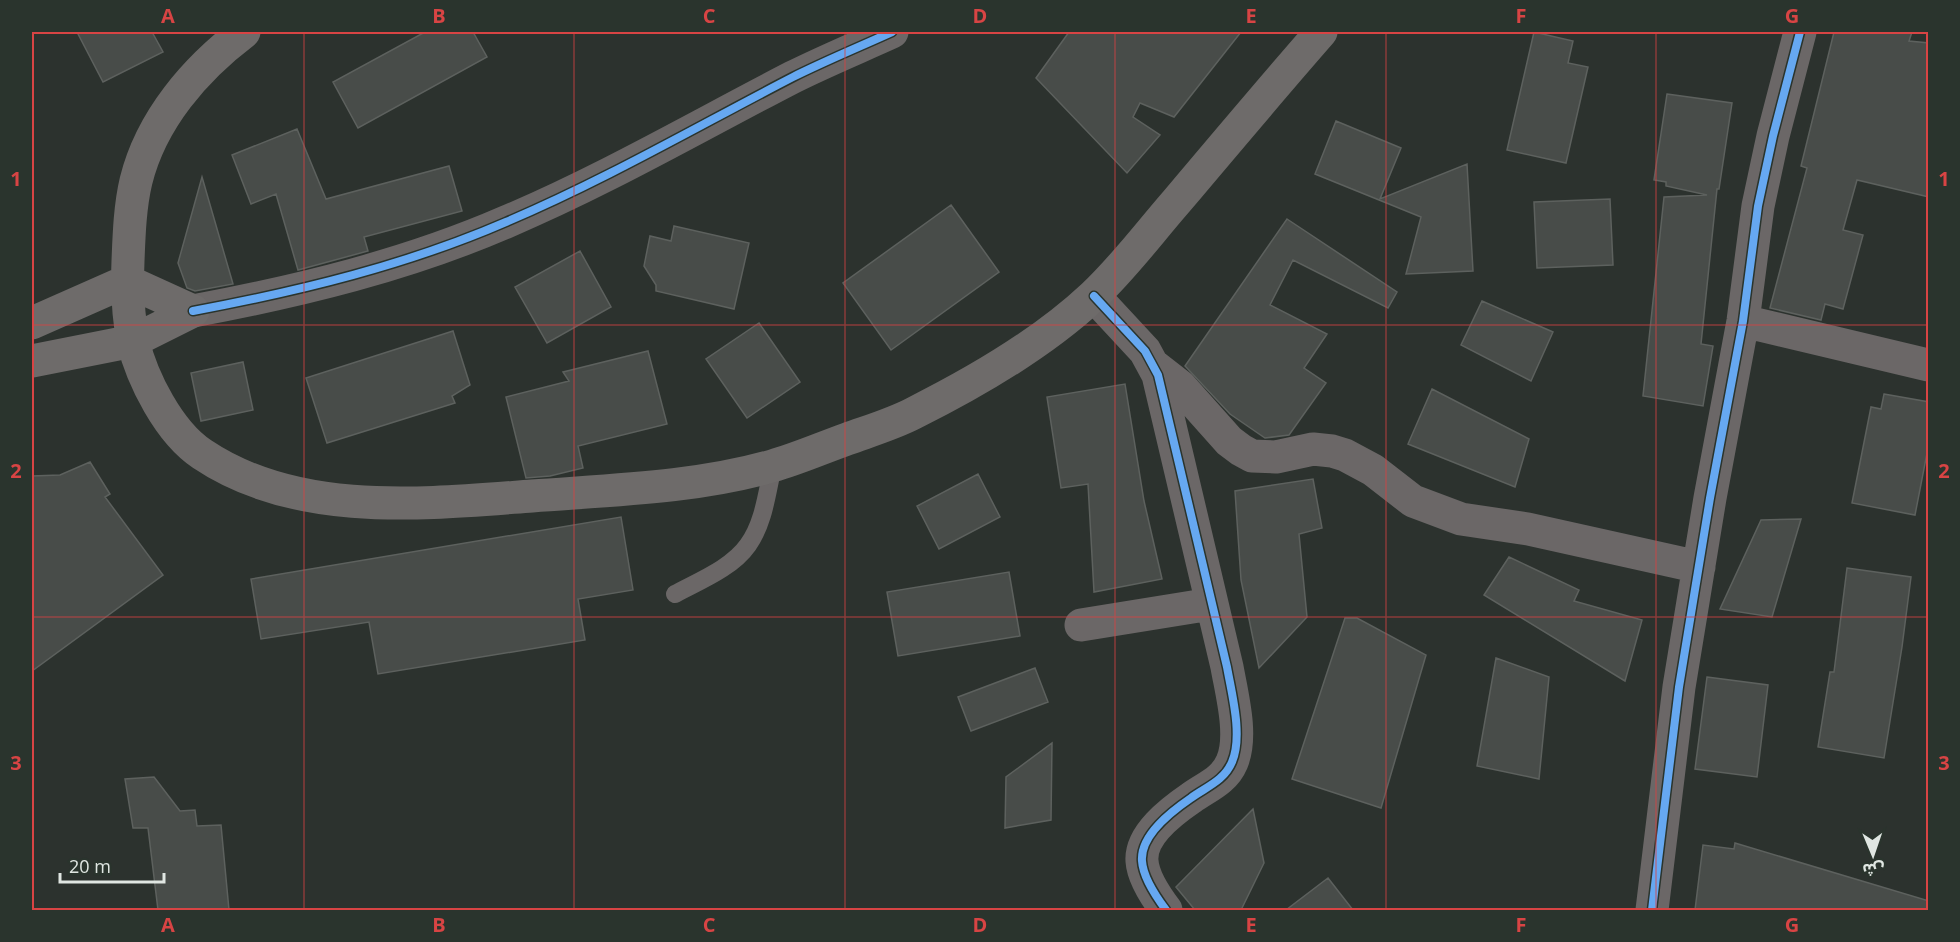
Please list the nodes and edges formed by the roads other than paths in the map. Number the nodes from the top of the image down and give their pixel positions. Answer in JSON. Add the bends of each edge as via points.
{"nodes":[{"id":1,"x":244,"y":32,"type":"edge"},
{"id":2,"x":892,"y":32,"type":"edge"},
{"id":3,"x":1320,"y":32,"type":"edge"},
{"id":4,"x":1800,"y":32,"type":"edge"},
{"id":5,"x":127,"y":281,"type":"junction"},
{"id":6,"x":1094,"y":296,"type":"junction"},
{"id":7,"x":193,"y":311,"type":"junction"},
{"id":8,"x":1743,"y":321,"type":"junction"},
{"id":9,"x":32,"y":323,"type":"edge"},
{"id":10,"x":133,"y":341,"type":"junction"},
{"id":11,"x":32,"y":361,"type":"edge"},
{"id":12,"x":1152,"y":364,"type":"junction"},
{"id":13,"x":1929,"y":364,"type":"edge"},
{"id":14,"x":773,"y":466,"type":"junction"},
{"id":15,"x":1699,"y":567,"type":"junction"},
{"id":16,"x":675,"y":594,"type":"dead end"},
{"id":17,"x":1212,"y":604,"type":"junction"},
{"id":18,"x":1081,"y":625,"type":"dead end"},
{"id":19,"x":1166,"y":910,"type":"edge"},
{"id":20,"x":1652,"y":910,"type":"edge"}],
"edges":[{"from":1,"to":5,"type":"highway","via":[[193,79],[165,113],[150,141],[136,181]]},
{"from":2,"to":7,"type":"street","via":[[796,76],[596,181],[505,223],[361,273]]},
{"from":3,"to":6,"type":"highway"},
{"from":4,"to":8,"type":"street","via":[[1758,206]]},
{"from":5,"to":7,"type":"highway"},
{"from":5,"to":9,"type":"highway"},
{"from":5,"to":10,"type":"highway"},
{"from":6,"to":12,"type":"street"},
{"from":6,"to":14,"type":"highway","via":[[1043,336],[966,386],[909,416]]},
{"from":7,"to":10,"type":"highway"},
{"from":8,"to":13,"type":"street"},
{"from":8,"to":15,"type":"street"},
{"from":10,"to":11,"type":"highway"},
{"from":10,"to":14,"type":"highway","via":[[146,379],[163,410],[199,452],[228,469],[310,496],[369,504],[449,502],[683,483]]},
{"from":12,"to":15,"type":"street","via":[[1180,386],[1229,441],[1252,456],[1276,457],[1313,449],[1332,451],[1373,471],[1413,501],[1461,519],[1528,529]]},
{"from":12,"to":17,"type":"street","via":[[1162,389]]},
{"from":14,"to":16,"type":"lane","via":[[758,526],[748,545],[722,568]]},
{"from":15,"to":20,"type":"street","via":[[1679,687]]},
{"from":17,"to":18,"type":"street"},
{"from":17,"to":19,"type":"street","via":[[1229,676],[1236,744],[1219,780],[1175,810],[1155,829],[1144,849],[1143,867]]}]}
